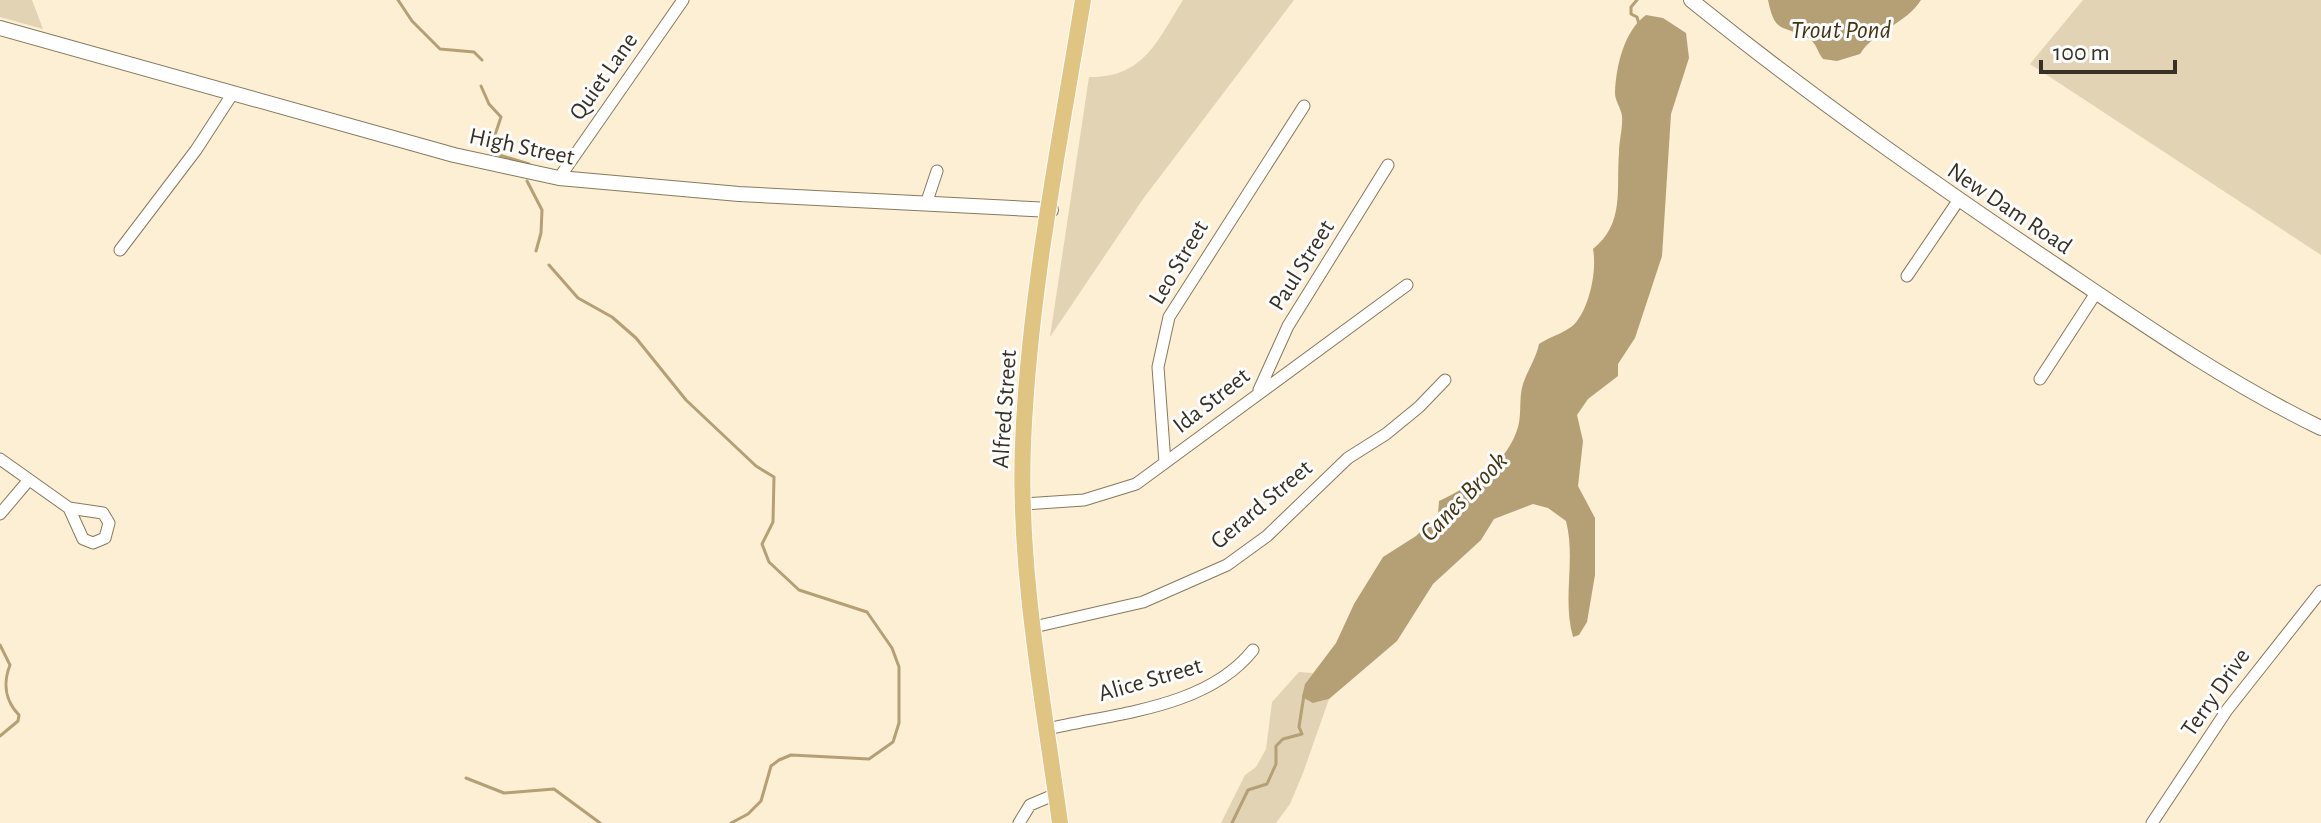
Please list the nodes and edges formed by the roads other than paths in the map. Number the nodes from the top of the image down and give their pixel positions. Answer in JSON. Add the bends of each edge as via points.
{"nodes":[{"id":1,"x":683,"y":0,"type":"edge"},
{"id":2,"x":1083,"y":0,"type":"edge"},
{"id":3,"x":1691,"y":0,"type":"edge"},
{"id":4,"x":0,"y":28,"type":"edge"},
{"id":5,"x":233,"y":93,"type":"junction"},
{"id":6,"x":1304,"y":106,"type":"dead end"},
{"id":7,"x":1388,"y":165,"type":"dead end"},
{"id":8,"x":937,"y":171,"type":"dead end"},
{"id":9,"x":559,"y":178,"type":"junction"},
{"id":10,"x":1958,"y":201,"type":"junction"},
{"id":11,"x":926,"y":204,"type":"junction"},
{"id":12,"x":1051,"y":210,"type":"junction"},
{"id":13,"x":120,"y":250,"type":"dead end"},
{"id":14,"x":1907,"y":276,"type":"dead end"},
{"id":15,"x":1407,"y":285,"type":"dead end"},
{"id":16,"x":2096,"y":293,"type":"junction"},
{"id":17,"x":2040,"y":379,"type":"dead end"},
{"id":18,"x":1445,"y":380,"type":"dead end"},
{"id":19,"x":1259,"y":391,"type":"junction"},
{"id":20,"x":2321,"y":428,"type":"edge"},
{"id":21,"x":0,"y":459,"type":"edge"},
{"id":22,"x":1165,"y":463,"type":"junction"},
{"id":23,"x":28,"y":481,"type":"junction"},
{"id":24,"x":1024,"y":504,"type":"junction"},
{"id":25,"x":69,"y":508,"type":"dead end"},
{"id":26,"x":0,"y":514,"type":"edge"},
{"id":27,"x":2321,"y":591,"type":"edge"},
{"id":28,"x":1034,"y":627,"type":"junction"},
{"id":29,"x":1253,"y":650,"type":"dead end"},
{"id":30,"x":1048,"y":729,"type":"junction"},
{"id":31,"x":1056,"y":794,"type":"junction"},
{"id":32,"x":1019,"y":823,"type":"edge"},
{"id":33,"x":1060,"y":823,"type":"edge"},
{"id":34,"x":2152,"y":823,"type":"edge"}],
"edges":[{"from":1,"to":9,"type":"street","name":"Quiet Lane"},
{"from":2,"to":12,"type":"main road","name":"Alfred Street"},
{"from":3,"to":10,"type":"street","name":"New Dam Road"},
{"from":4,"to":5,"type":"street","name":"High Street"},
{"from":5,"to":9,"type":"street","name":"High Street","via":[[474,160]]},
{"from":5,"to":13,"type":"street"},
{"from":6,"to":22,"type":"street","name":"Leo Street","via":[[1169,317],[1158,367]]},
{"from":7,"to":19,"type":"street","name":"Paul Street","via":[[1288,326]]},
{"from":8,"to":11,"type":"street"},
{"from":9,"to":11,"type":"street","name":"High Street"},
{"from":10,"to":14,"type":"street"},
{"from":10,"to":16,"type":"street","name":"New Dam Road"},
{"from":11,"to":12,"type":"street","name":"High Street"},
{"from":12,"to":24,"type":"main road","name":"Alfred Street","via":[[1028,374]]},
{"from":15,"to":19,"type":"street","name":"Ida Street"},
{"from":16,"to":17,"type":"street"},
{"from":16,"to":20,"type":"street","name":"New Dam Road","via":[[2261,399]]},
{"from":18,"to":28,"type":"street","name":"Gerard Street","via":[[1227,565],[1143,602]]},
{"from":19,"to":22,"type":"street","name":"Ida Street"},
{"from":21,"to":23,"type":"street"},
{"from":22,"to":24,"type":"street","name":"Ida Street","via":[[1105,497]]},
{"from":23,"to":25,"type":"street"},
{"from":23,"to":26,"type":"street"},
{"from":24,"to":28,"type":"main road","name":"Alfred Street"},
{"from":27,"to":34,"type":"street","name":"Terry Drive","via":[[2227,710]]},
{"from":28,"to":30,"type":"main road","name":"Alfred Street"},
{"from":29,"to":30,"type":"street","name":"Alice Street","via":[[1235,670],[1208,687]]},
{"from":30,"to":31,"type":"main road","name":"Alfred Street"},
{"from":31,"to":32,"type":"street","via":[[1030,805]]},
{"from":31,"to":33,"type":"main road","name":"Alfred Street"}]}
